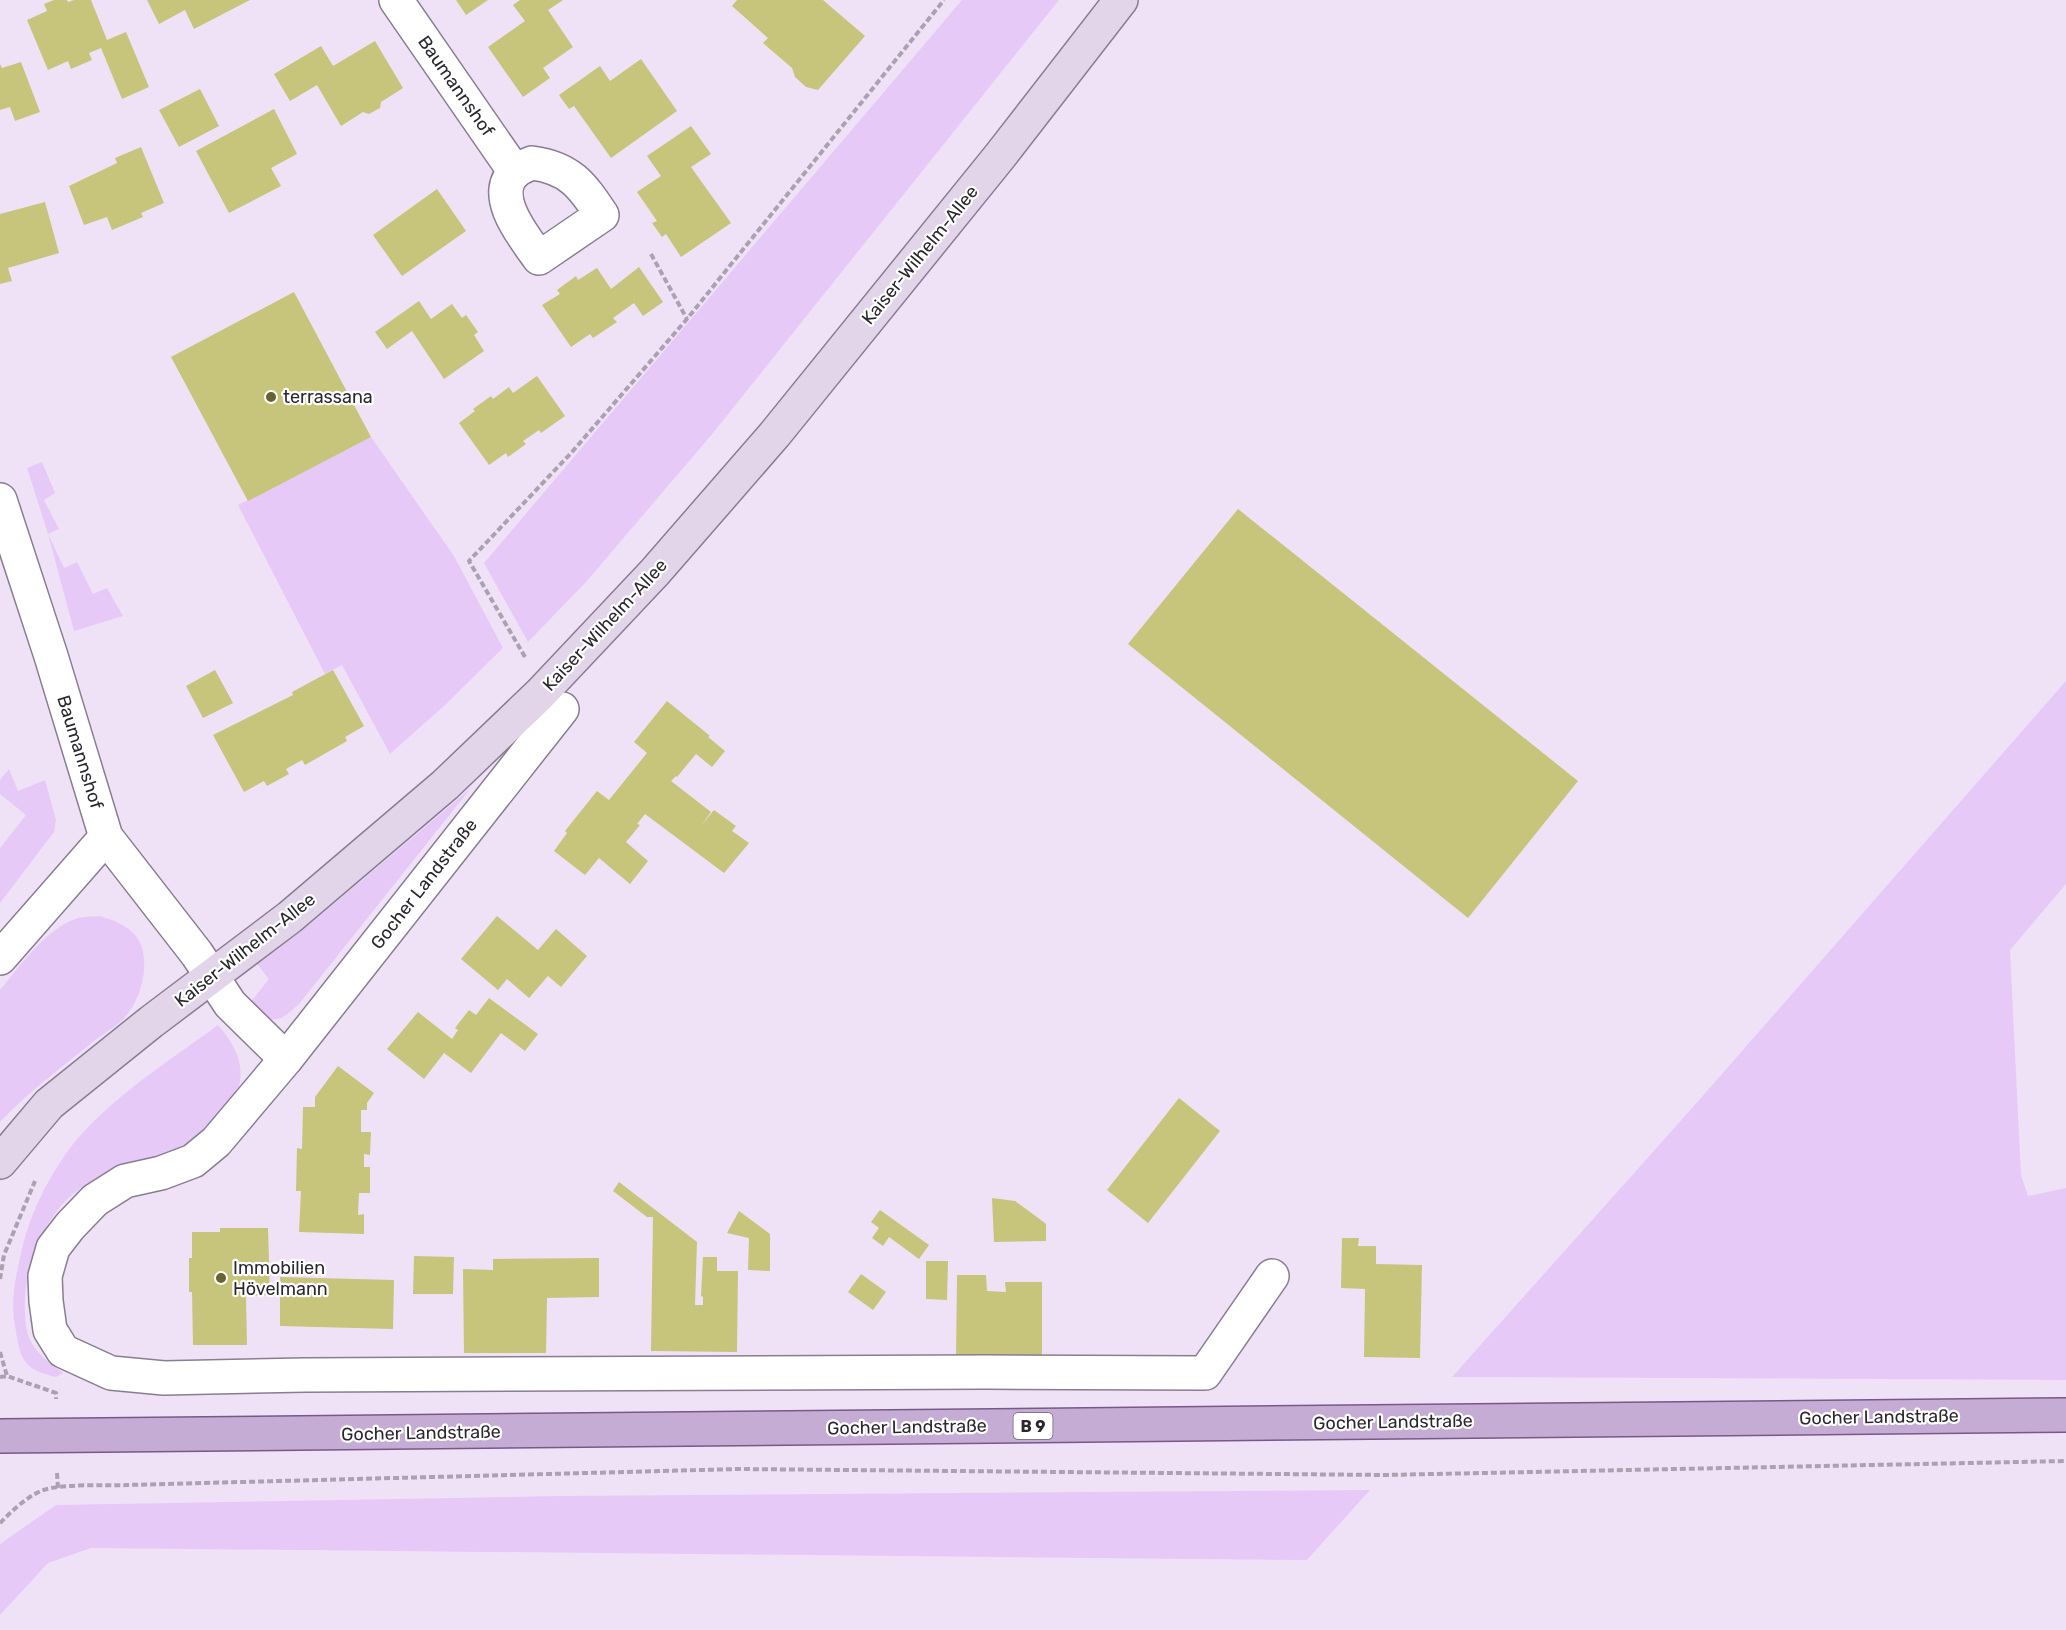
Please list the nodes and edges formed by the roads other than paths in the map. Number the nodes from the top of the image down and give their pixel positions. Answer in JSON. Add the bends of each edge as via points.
{"nodes":[{"id":1,"x":396,"y":0,"type":"edge"},
{"id":2,"x":1121,"y":0,"type":"edge"},
{"id":3,"x":515,"y":172,"type":"dead end"},
{"id":4,"x":0,"y":500,"type":"edge"},
{"id":5,"x":562,"y":709,"type":"dead end"},
{"id":6,"x":106,"y":837,"type":"junction"},
{"id":7,"x":0,"y":958,"type":"edge"},
{"id":8,"x":212,"y":976,"type":"junction"},
{"id":9,"x":286,"y":1059,"type":"junction"},
{"id":10,"x":0,"y":1162,"type":"edge"},
{"id":11,"x":1272,"y":1276,"type":"dead end"},
{"id":12,"x":2066,"y":1415,"type":"edge"},
{"id":13,"x":0,"y":1436,"type":"edge"}],
"edges":[{"from":1,"to":3,"type":"street","name":"Baumannshof"},
{"from":2,"to":8,"type":"street","name":"Kaiser-Wilhelm-Allee","via":[[775,434],[648,580],[540,694],[445,785],[290,917]]},
{"from":4,"to":6,"type":"street","name":"Baumannshof"},
{"from":5,"to":9,"type":"street","name":"Gocher Landstraße"},
{"from":6,"to":7,"type":"street"},
{"from":6,"to":8,"type":"street","name":"Baumannshof"},
{"from":8,"to":9,"type":"street","via":[[230,1004]]},
{"from":8,"to":10,"type":"street","name":"Kaiser-Wilhelm-Allee","via":[[49,1104]]},
{"from":9,"to":11,"type":"street","name":"Gocher Landstraße","via":[[216,1142],[193,1161],[125,1181],[95,1200],[53,1248],[45,1276],[50,1330],[63,1351],[111,1373],[164,1378],[1205,1373]]},
{"from":12,"to":13,"type":"main road","name":"Gocher Landstraße","number":"B 9"}]}
